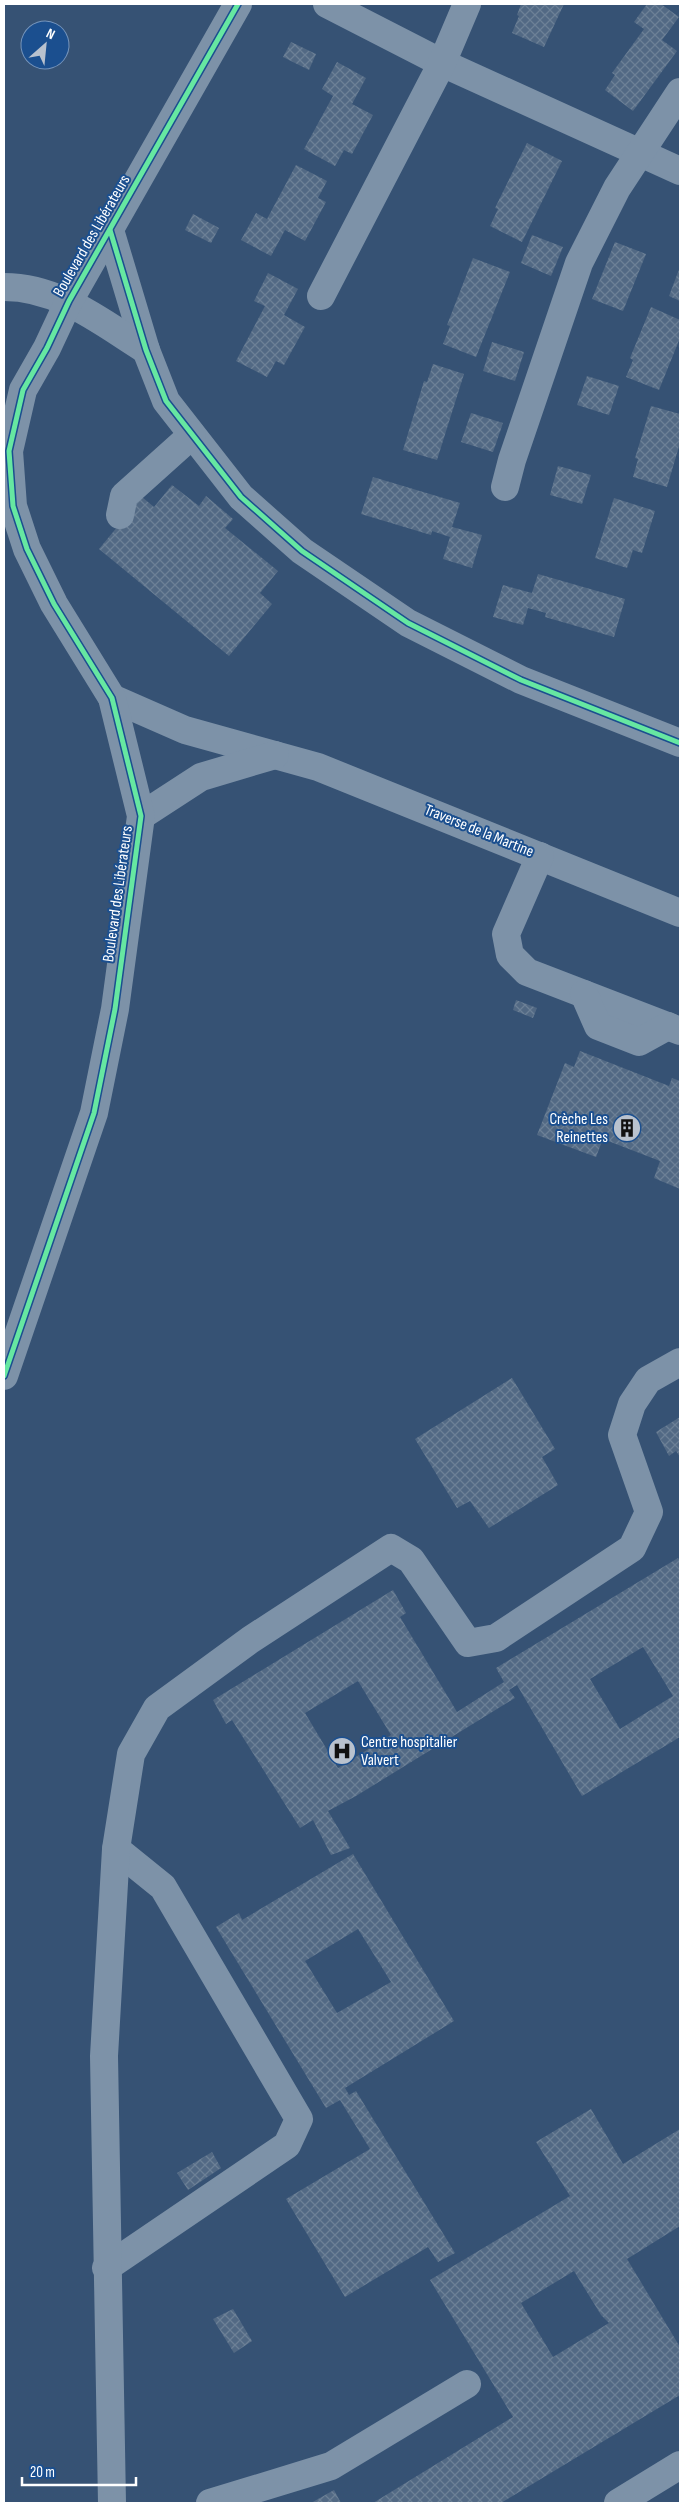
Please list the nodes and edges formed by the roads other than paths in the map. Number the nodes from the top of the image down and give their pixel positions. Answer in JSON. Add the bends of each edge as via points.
{"nodes":[{"id":1,"x":238,"y":4,"type":"edge"},
{"id":2,"x":327,"y":4,"type":"edge"},
{"id":3,"x":467,"y":4,"type":"edge"},
{"id":4,"x":442,"y":64,"type":"junction"},
{"id":5,"x":680,"y":92,"type":"edge"},
{"id":6,"x":641,"y":152,"type":"junction"},
{"id":7,"x":680,"y":171,"type":"edge"},
{"id":8,"x":110,"y":230,"type":"junction"},
{"id":9,"x":4,"y":287,"type":"edge"},
{"id":10,"x":321,"y":296,"type":"dead end"},
{"id":11,"x":69,"y":301,"type":"junction"},
{"id":12,"x":146,"y":350,"type":"junction"},
{"id":13,"x":192,"y":435,"type":"junction"},
{"id":14,"x":505,"y":487,"type":"dead end"},
{"id":15,"x":120,"y":515,"type":"dead end"},
{"id":16,"x":112,"y":698,"type":"junction"},
{"id":17,"x":680,"y":743,"type":"edge"},
{"id":18,"x":275,"y":755,"type":"junction"},
{"id":19,"x":141,"y":816,"type":"junction"},
{"id":20,"x":540,"y":856,"type":"junction"},
{"id":21,"x":680,"y":912,"type":"edge"},
{"id":22,"x":674,"y":1028,"type":"edge"},
{"id":23,"x":680,"y":1362,"type":"edge"},
{"id":24,"x":4,"y":1376,"type":"edge"},
{"id":25,"x":116,"y":1849,"type":"junction"},
{"id":26,"x":106,"y":2268,"type":"junction"},
{"id":27,"x":467,"y":2384,"type":"dead end"},
{"id":28,"x":680,"y":2465,"type":"edge"},
{"id":29,"x":112,"y":2503,"type":"edge"},
{"id":30,"x":210,"y":2503,"type":"edge"},
{"id":31,"x":618,"y":2503,"type":"edge"}],
"edges":[{"from":1,"to":8,"type":"street","name":"Boulevard des Libérateurs"},
{"from":2,"to":4,"type":"street"},
{"from":3,"to":4,"type":"street"},
{"from":4,"to":6,"type":"street"},
{"from":4,"to":10,"type":"street"},
{"from":5,"to":6,"type":"street"},
{"from":6,"to":7,"type":"street"},
{"from":6,"to":14,"type":"street","via":[[617,188],[579,262]]},
{"from":8,"to":11,"type":"street","name":"Boulevard des Libérateurs"},
{"from":8,"to":12,"type":"street"},
{"from":9,"to":11,"type":"street","via":[[24,287]]},
{"from":11,"to":12,"type":"street"},
{"from":11,"to":16,"type":"street","name":"Boulevard des Libérateurs","via":[[23,390],[9,451],[13,506],[27,549],[54,604]]},
{"from":12,"to":13,"type":"street","via":[[166,402]]},
{"from":13,"to":15,"type":"street","via":[[124,496]]},
{"from":13,"to":17,"type":"street","via":[[241,497],[302,551],[408,623],[521,680]]},
{"from":16,"to":18,"type":"street","name":"Traverse de la Martine","via":[[185,730]]},
{"from":16,"to":19,"type":"street","name":"Boulevard des Libérateurs"},
{"from":18,"to":19,"type":"street","via":[[200,777]]},
{"from":18,"to":20,"type":"street","name":"Traverse de la Martine","via":[[318,767]]},
{"from":19,"to":24,"type":"street","name":"Boulevard des Libérateurs","via":[[115,1009],[94,1112]]},
{"from":20,"to":21,"type":"street","name":"Traverse de la Martine"},
{"from":20,"to":22,"type":"street","via":[[506,934],[510,956],[527,972],[584,994],[598,1026],[639,1042]]},
{"from":23,"to":25,"type":"street","via":[[648,1380],[632,1404],[622,1435],[649,1512],[632,1548],[496,1638],[468,1643],[411,1560],[391,1548],[250,1640],[157,1708],[131,1754]]},
{"from":25,"to":26,"type":"street","via":[[104,2056]]},
{"from":25,"to":26,"type":"street","via":[[163,1887],[299,2119],[287,2145]]},
{"from":26,"to":29,"type":"street"},
{"from":27,"to":30,"type":"street","via":[[331,2466]]},
{"from":28,"to":31,"type":"street"}]}
